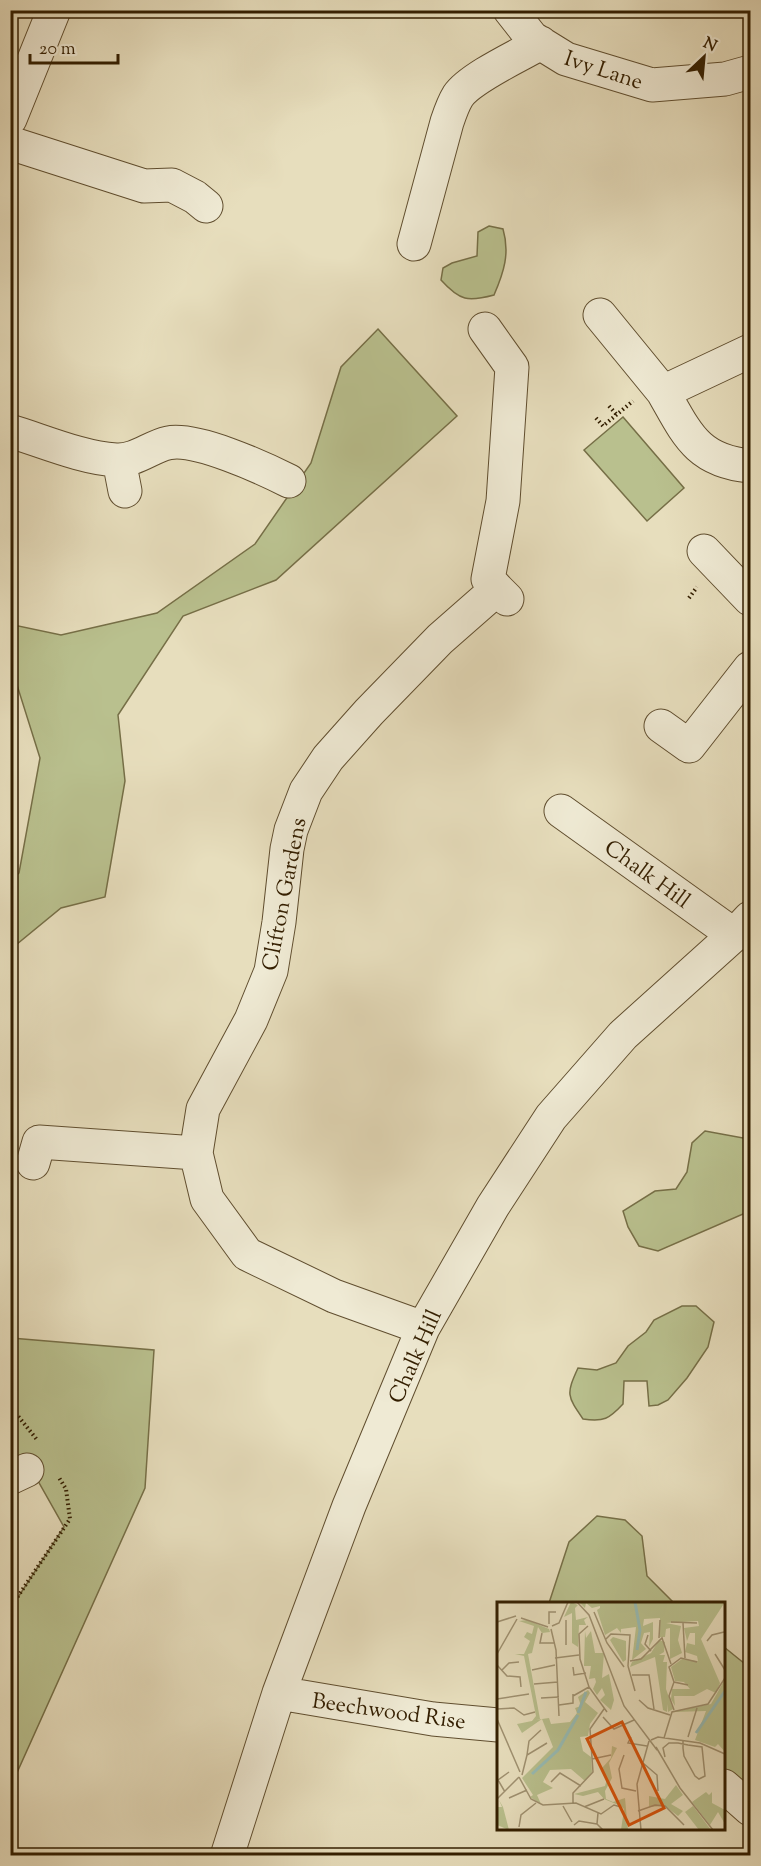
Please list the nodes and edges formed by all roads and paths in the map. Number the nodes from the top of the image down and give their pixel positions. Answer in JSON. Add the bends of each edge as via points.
{"nodes":[{"id":1,"x":54,"y":10,"type":"edge"},
{"id":2,"x":510,"y":10,"type":"edge"},
{"id":3,"x":541,"y":43,"type":"junction"},
{"id":4,"x":750,"y":72,"type":"edge"},
{"id":5,"x":10,"y":119,"type":"edge"},
{"id":6,"x":10,"y":143,"type":"edge"},
{"id":7,"x":206,"y":206,"type":"dead end"},
{"id":8,"x":414,"y":244,"type":"dead end"},
{"id":9,"x":600,"y":315,"type":"dead end"},
{"id":10,"x":485,"y":329,"type":"dead end"},
{"id":11,"x":750,"y":351,"type":"edge"},
{"id":12,"x":659,"y":387,"type":"junction"},
{"id":13,"x":609,"y":406,"type":"dead end"},
{"id":14,"x":617,"y":415,"type":"junction"},
{"id":15,"x":596,"y":418,"type":"dead end"},
{"id":16,"x":10,"y":431,"type":"edge"},
{"id":17,"x":750,"y":466,"type":"edge"},
{"id":18,"x":289,"y":481,"type":"dead end"},
{"id":19,"x":704,"y":551,"type":"dead end"},
{"id":20,"x":750,"y":599,"type":"edge"},
{"id":21,"x":750,"y":668,"type":"edge"},
{"id":22,"x":661,"y":726,"type":"dead end"},
{"id":23,"x":561,"y":811,"type":"dead end"},
{"id":24,"x":742,"y":927,"type":"edge"},
{"id":25,"x":36,"y":1143,"type":"dead end"},
{"id":26,"x":196,"y":1153,"type":"junction"},
{"id":27,"x":423,"y":1328,"type":"junction"},
{"id":28,"x":10,"y":1406,"type":"edge"},
{"id":29,"x":34,"y":1466,"type":"edge"},
{"id":30,"x":10,"y":1608,"type":"edge"},
{"id":31,"x":279,"y":1693,"type":"junction"},
{"id":32,"x":497,"y":1725,"type":"edge"},
{"id":33,"x":725,"y":1788,"type":"edge"},
{"id":34,"x":750,"y":1809,"type":"edge"},
{"id":35,"x":227,"y":1856,"type":"edge"}],
"edges":[{"from":1,"to":5,"type":"street"},
{"from":2,"to":3,"type":"street","name":"Ivy Lane","via":[[532,38]]},
{"from":3,"to":4,"type":"street","name":"Ivy Lane","via":[[566,59],[652,85],[725,79]]},
{"from":3,"to":8,"type":"street","via":[[459,94],[447,122]]},
{"from":6,"to":7,"type":"street","via":[[144,186],[172,185]]},
{"from":9,"to":12,"type":"street"},
{"from":10,"to":26,"type":"street","name":"Clifton Gardens","via":[[512,367],[497,589],[440,639],[369,712],[328,758],[306,791],[287,849],[271,970],[251,1020],[203,1109]]},
{"from":11,"to":12,"type":"street"},
{"from":12,"to":14,"type":"path"},
{"from":12,"to":17,"type":"street","via":[[698,446],[722,461]]},
{"from":13,"to":14,"type":"path"},
{"from":14,"to":15,"type":"path","via":[[603,426]]},
{"from":16,"to":18,"type":"street","via":[[98,458],[122,476],[135,457],[169,442],[201,446]]},
{"from":19,"to":20,"type":"street"},
{"from":21,"to":22,"type":"street","via":[[689,746]]},
{"from":23,"to":24,"type":"street","name":"Chalk Hill"},
{"from":24,"to":27,"type":"street","name":"Chalk Hill","via":[[623,1035],[550,1117]]},
{"from":25,"to":26,"type":"street"},
{"from":26,"to":27,"type":"street","name":"Clifton Gardens","via":[[207,1199],[247,1254],[334,1296]]},
{"from":27,"to":31,"type":"street","name":"Chalk Hill","via":[[349,1506]]},
{"from":28,"to":29,"type":"path"},
{"from":29,"to":30,"type":"path","via":[[66,1489],[70,1519]]},
{"from":31,"to":32,"type":"street","name":"Beechwood Rise","via":[[433,1719]]},
{"from":31,"to":35,"type":"street","name":"Chalk Hill"},
{"from":33,"to":34,"type":"street"}]}
